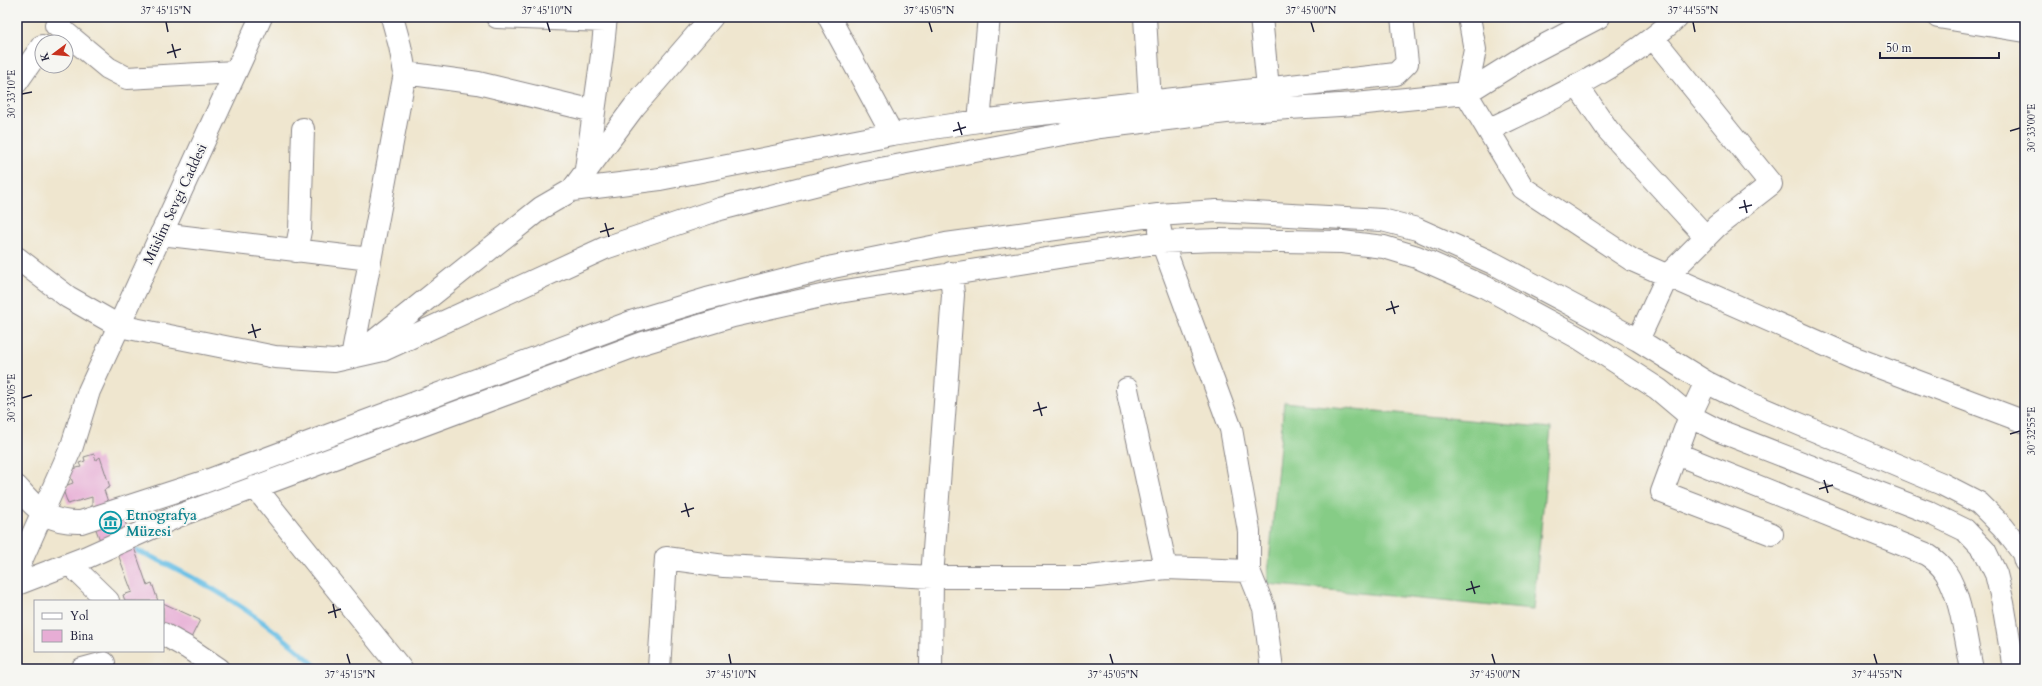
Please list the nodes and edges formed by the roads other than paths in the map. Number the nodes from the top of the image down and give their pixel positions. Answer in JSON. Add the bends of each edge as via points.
{"nodes":[{"id":1,"x":261,"y":17,"type":"edge"},
{"id":2,"x":392,"y":17,"type":"edge"},
{"id":3,"x":496,"y":17,"type":"edge"},
{"id":4,"x":712,"y":17,"type":"edge"},
{"id":5,"x":829,"y":17,"type":"edge"},
{"id":6,"x":989,"y":17,"type":"edge"},
{"id":7,"x":1146,"y":17,"type":"edge"},
{"id":8,"x":1261,"y":17,"type":"edge"},
{"id":9,"x":1402,"y":17,"type":"edge"},
{"id":10,"x":1469,"y":17,"type":"edge"},
{"id":11,"x":1599,"y":17,"type":"edge"},
{"id":12,"x":1678,"y":17,"type":"edge"},
{"id":13,"x":1938,"y":17,"type":"edge"},
{"id":14,"x":606,"y":19,"type":"edge"},
{"id":15,"x":56,"y":28,"type":"edge"},
{"id":16,"x":2025,"y":31,"type":"edge"},
{"id":17,"x":1654,"y":39,"type":"junction"},
{"id":18,"x":34,"y":58,"type":"edge"},
{"id":19,"x":236,"y":72,"type":"junction"},
{"id":20,"x":405,"y":73,"type":"junction"},
{"id":21,"x":17,"y":82,"type":"edge"},
{"id":22,"x":1577,"y":85,"type":"junction"},
{"id":23,"x":1268,"y":88,"type":"junction"},
{"id":24,"x":1466,"y":93,"type":"junction"},
{"id":25,"x":1150,"y":102,"type":"junction"},
{"id":26,"x":594,"y":111,"type":"junction"},
{"id":27,"x":979,"y":121,"type":"junction"},
{"id":28,"x":303,"y":129,"type":"dead end"},
{"id":29,"x":1488,"y":130,"type":"junction"},
{"id":30,"x":892,"y":134,"type":"junction"},
{"id":31,"x":586,"y":172,"type":"junction"},
{"id":32,"x":572,"y":190,"type":"junction"},
{"id":33,"x":1158,"y":215,"type":"junction"},
{"id":34,"x":161,"y":234,"type":"junction"},
{"id":35,"x":1706,"y":237,"type":"junction"},
{"id":36,"x":1162,"y":242,"type":"junction"},
{"id":37,"x":296,"y":251,"type":"junction"},
{"id":38,"x":17,"y":258,"type":"edge"},
{"id":39,"x":370,"y":259,"type":"junction"},
{"id":40,"x":951,"y":273,"type":"junction"},
{"id":41,"x":1668,"y":275,"type":"junction"},
{"id":42,"x":119,"y":326,"type":"junction"},
{"id":43,"x":1641,"y":334,"type":"junction"},
{"id":44,"x":352,"y":357,"type":"junction"},
{"id":45,"x":1706,"y":382,"type":"junction"},
{"id":46,"x":1127,"y":389,"type":"dead end"},
{"id":47,"x":1690,"y":416,"type":"junction"},
{"id":48,"x":2025,"y":422,"type":"edge"},
{"id":49,"x":1677,"y":454,"type":"junction"},
{"id":50,"x":255,"y":487,"type":"junction"},
{"id":51,"x":30,"y":501,"type":"edge"},
{"id":52,"x":17,"y":532,"type":"edge"},
{"id":53,"x":1772,"y":534,"type":"dead end"},
{"id":54,"x":2025,"y":561,"type":"edge"},
{"id":55,"x":70,"y":564,"type":"junction"},
{"id":56,"x":1166,"y":568,"type":"junction"},
{"id":57,"x":17,"y":570,"type":"edge"},
{"id":58,"x":1249,"y":571,"type":"junction"},
{"id":59,"x":932,"y":577,"type":"junction"},
{"id":60,"x":17,"y":584,"type":"edge"},
{"id":61,"x":107,"y":600,"type":"edge"},
{"id":62,"x":164,"y":635,"type":"edge"},
{"id":63,"x":104,"y":663,"type":"dead end"},
{"id":64,"x":82,"y":669,"type":"edge"},
{"id":65,"x":219,"y":669,"type":"edge"},
{"id":66,"x":401,"y":669,"type":"edge"},
{"id":67,"x":659,"y":669,"type":"edge"},
{"id":68,"x":931,"y":669,"type":"edge"},
{"id":69,"x":1272,"y":669,"type":"edge"},
{"id":70,"x":1972,"y":669,"type":"edge"},
{"id":71,"x":2014,"y":669,"type":"edge"}],
"edges":[{"from":1,"to":19,"type":"street","name":"Müslim Sevgi Caddesi"},
{"from":2,"to":20,"type":"street"},
{"from":3,"to":14,"type":"street"},
{"from":4,"to":31,"type":"street","via":[[634,107]]},
{"from":5,"to":30,"type":"street"},
{"from":6,"to":27,"type":"street"},
{"from":7,"to":25,"type":"street"},
{"from":8,"to":23,"type":"street"},
{"from":9,"to":23,"type":"street","via":[[1407,62],[1396,74]]},
{"from":10,"to":24,"type":"street","via":[[1474,50]]},
{"from":11,"to":24,"type":"street","via":[[1530,53]]},
{"from":12,"to":17,"type":"street"},
{"from":13,"to":16,"type":"street"},
{"from":14,"to":26,"type":"street"},
{"from":15,"to":19,"type":"street","via":[[108,68],[127,78]]},
{"from":17,"to":22,"type":"street"},
{"from":17,"to":35,"type":"street","via":[[1771,184]]},
{"from":18,"to":21,"type":"street"},
{"from":19,"to":34,"type":"street","name":"Müslim Sevgi Caddesi"},
{"from":20,"to":26,"type":"street","via":[[478,83]]},
{"from":20,"to":39,"type":"street"},
{"from":22,"to":29,"type":"street"},
{"from":22,"to":35,"type":"street","via":[[1608,130]]},
{"from":23,"to":25,"type":"street"},
{"from":24,"to":29,"type":"street"},
{"from":24,"to":44,"type":"street","via":[[1356,104],[1226,112],[1100,127],[865,172],[720,209],[605,248],[383,350]]},
{"from":25,"to":27,"type":"street"},
{"from":26,"to":31,"type":"street"},
{"from":27,"to":30,"type":"street"},
{"from":28,"to":37,"type":"street","via":[[300,231]]},
{"from":29,"to":41,"type":"street","via":[[1523,188],[1632,260]]},
{"from":30,"to":32,"type":"street","via":[[660,179]]},
{"from":31,"to":32,"type":"street"},
{"from":32,"to":44,"type":"street","via":[[541,208]]},
{"from":33,"to":36,"type":"street"},
{"from":33,"to":43,"type":"street","via":[[1224,212],[1382,220],[1418,229]]},
{"from":33,"to":51,"type":"street","via":[[946,244],[833,267],[707,299],[634,321],[212,480],[81,522],[67,522]]},
{"from":34,"to":37,"type":"street"},
{"from":34,"to":42,"type":"street","name":"Müslim Sevgi Caddesi"},
{"from":35,"to":41,"type":"street"},
{"from":36,"to":40,"type":"street"},
{"from":36,"to":47,"type":"street","via":[[1342,242],[1384,247],[1418,257],[1485,287],[1579,338],[1658,389]]},
{"from":36,"to":58,"type":"street","via":[[1231,429],[1250,531]]},
{"from":37,"to":39,"type":"street"},
{"from":38,"to":42,"type":"street","via":[[68,297]]},
{"from":39,"to":44,"type":"street"},
{"from":40,"to":50,"type":"street","via":[[839,292],[741,314],[643,343]]},
{"from":40,"to":59,"type":"street","via":[[953,295]]},
{"from":41,"to":43,"type":"street"},
{"from":41,"to":48,"type":"street","via":[[1855,358]]},
{"from":42,"to":44,"type":"street","via":[[275,357],[334,362]]},
{"from":42,"to":51,"type":"street","name":"Müslim Sevgi Caddesi","via":[[89,391],[67,423]]},
{"from":43,"to":45,"type":"street"},
{"from":45,"to":47,"type":"street"},
{"from":45,"to":54,"type":"street","via":[[1742,400],[1942,484],[1979,504],[2004,527],[2023,553]]},
{"from":46,"to":56,"type":"street"},
{"from":47,"to":49,"type":"street"},
{"from":47,"to":71,"type":"street","via":[[1717,430],[1928,512],[1965,530],[1985,551],[1996,574]]},
{"from":49,"to":53,"type":"street","via":[[1662,492]]},
{"from":49,"to":70,"type":"street","via":[[1933,559],[1946,572],[1956,593]]},
{"from":50,"to":55,"type":"street","via":[[178,516]]},
{"from":50,"to":66,"type":"street"},
{"from":51,"to":52,"type":"street","name":"Müslim Sevgi Caddesi"},
{"from":51,"to":57,"type":"street","name":"Müslim Sevgi Caddesi"},
{"from":55,"to":60,"type":"street"},
{"from":55,"to":61,"type":"street"},
{"from":56,"to":58,"type":"street"},
{"from":56,"to":59,"type":"street","via":[[1089,577]]},
{"from":58,"to":69,"type":"street","via":[[1264,608]]},
{"from":59,"to":67,"type":"street","via":[[724,566],[666,558]]},
{"from":59,"to":68,"type":"street"},
{"from":62,"to":65,"type":"street"},
{"from":63,"to":64,"type":"street"}]}
